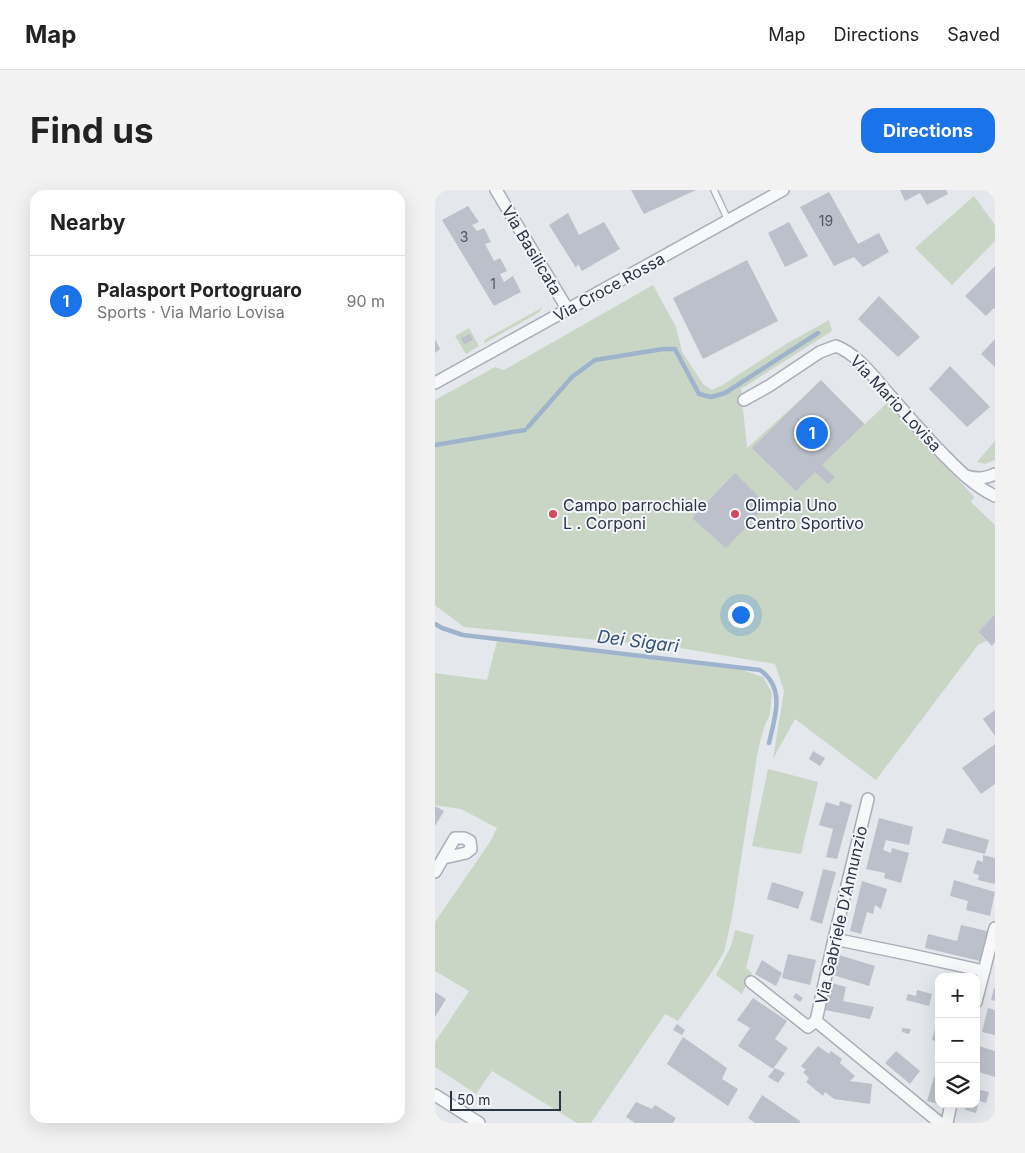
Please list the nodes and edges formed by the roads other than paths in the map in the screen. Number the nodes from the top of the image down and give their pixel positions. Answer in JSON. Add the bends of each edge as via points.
{"nodes":[{"id":1,"x":496,"y":190,"type":"edge"},
{"id":2,"x":714,"y":190,"type":"edge"},
{"id":3,"x":783,"y":190,"type":"edge"},
{"id":4,"x":728,"y":220,"type":"junction"},
{"id":5,"x":568,"y":310,"type":"junction"},
{"id":6,"x":435,"y":383,"type":"edge"},
{"id":7,"x":744,"y":400,"type":"dead end"},
{"id":8,"x":995,"y":474,"type":"edge"},
{"id":9,"x":964,"y":476,"type":"junction"},
{"id":10,"x":995,"y":496,"type":"edge"},
{"id":11,"x":868,"y":799,"type":"dead end"},
{"id":12,"x":444,"y":858,"type":"dead end"},
{"id":13,"x":435,"y":872,"type":"edge"},
{"id":14,"x":995,"y":928,"type":"edge"},
{"id":15,"x":834,"y":939,"type":"junction"},
{"id":16,"x":984,"y":972,"type":"junction"},
{"id":17,"x":751,"y":982,"type":"dead end"},
{"id":18,"x":980,"y":987,"type":"edge"},
{"id":19,"x":816,"y":1021,"type":"junction"},
{"id":20,"x":435,"y":1095,"type":"edge"},
{"id":21,"x":950,"y":1108,"type":"edge"},
{"id":22,"x":479,"y":1123,"type":"edge"},
{"id":23,"x":940,"y":1123,"type":"edge"},
{"id":24,"x":947,"y":1123,"type":"edge"}],
"edges":[{"from":1,"to":5,"type":"street","name":"Via Basilicata"},
{"from":2,"to":4,"type":"lane"},
{"from":3,"to":4,"type":"street","name":"Via Croce Rossa"},
{"from":4,"to":5,"type":"street","name":"Via Croce Rossa"},
{"from":5,"to":6,"type":"street","name":"Via Croce Rossa"},
{"from":7,"to":9,"type":"street","name":"Via Mario Lovisa","via":[[820,352],[836,346],[858,359]]},
{"from":8,"to":9,"type":"street","via":[[976,479]]},
{"from":9,"to":10,"type":"street","name":"Via Mario Lovisa"},
{"from":11,"to":15,"type":"street","name":"Via Gabriele D'Annunzio"},
{"from":12,"to":13,"type":"street"},
{"from":14,"to":16,"type":"street"},
{"from":15,"to":16,"type":"street"},
{"from":15,"to":19,"type":"street","name":"Via Gabriele D'Annunzio"},
{"from":16,"to":18,"type":"street"},
{"from":17,"to":19,"type":"street","via":[[808,1027]]},
{"from":19,"to":23,"type":"street","name":"Via Gabriele D'Annunzio"},
{"from":20,"to":22,"type":"street"},
{"from":21,"to":24,"type":"street"}]}
